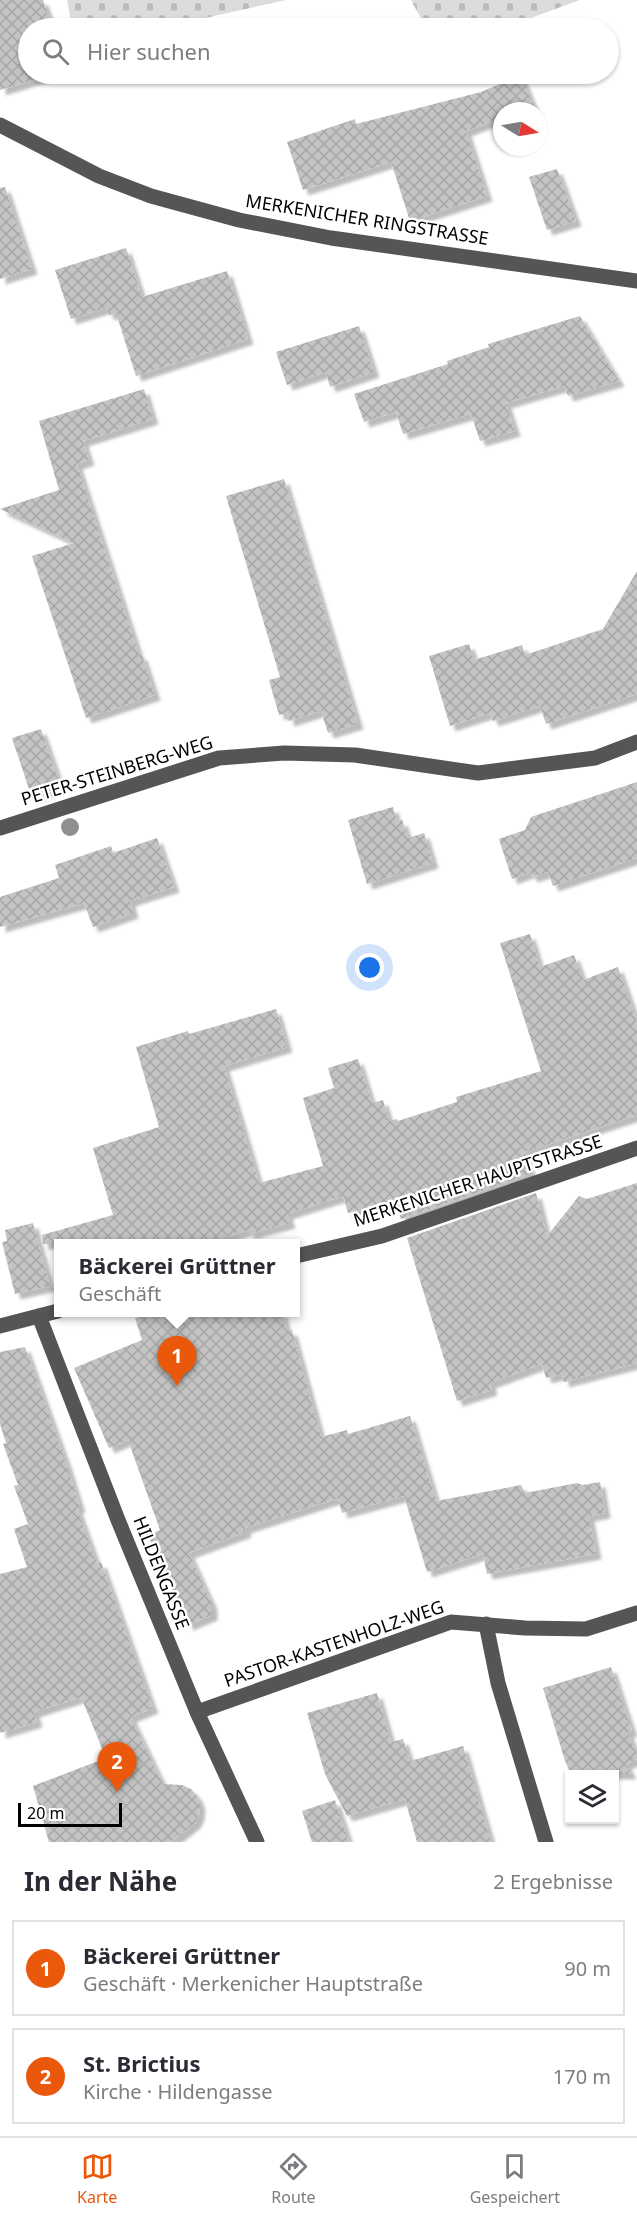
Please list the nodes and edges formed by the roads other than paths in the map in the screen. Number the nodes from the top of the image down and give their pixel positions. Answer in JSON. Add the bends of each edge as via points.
{"nodes":[{"id":1,"x":0,"y":125,"type":"edge"},
{"id":2,"x":637,"y":281,"type":"edge"},
{"id":3,"x":637,"y":742,"type":"edge"},
{"id":4,"x":0,"y":828,"type":"edge"},
{"id":5,"x":637,"y":1148,"type":"edge"},
{"id":6,"x":300,"y":1255,"type":"edge"},
{"id":7,"x":54,"y":1312,"type":"edge"},
{"id":8,"x":39,"y":1316,"type":"junction"},
{"id":9,"x":0,"y":1326,"type":"edge"},
{"id":10,"x":637,"y":1613,"type":"edge"},
{"id":11,"x":486,"y":1624,"type":"junction"},
{"id":12,"x":197,"y":1712,"type":"junction"},
{"id":13,"x":257,"y":1842,"type":"edge"},
{"id":14,"x":546,"y":1842,"type":"edge"}],
"edges":[{"from":1,"to":2,"type":"street","name":"MERKENICHER RINGSTRASSE","via":[[99,176],[151,196],[239,220]]},
{"from":3,"to":4,"type":"street","name":"PETER-STEINBERG-WEG","via":[[595,758],[478,773],[355,755],[284,753],[219,758]]},
{"from":5,"to":6,"type":"street","name":"MERKENICHER HAUPTSTRASSE","via":[[382,1236]]},
{"from":7,"to":8,"type":"street"},
{"from":8,"to":9,"type":"street"},
{"from":8,"to":12,"type":"street","name":"HILDENGASSE"},
{"from":10,"to":11,"type":"street","name":"PASTOR-KASTENHOLZ-WEG","via":[[586,1629]]},
{"from":11,"to":12,"type":"street","name":"PASTOR-KASTENHOLZ-WEG","via":[[451,1622]]},
{"from":11,"to":14,"type":"street","via":[[498,1683]]},
{"from":12,"to":13,"type":"street","name":"HILDENGASSE"}]}
